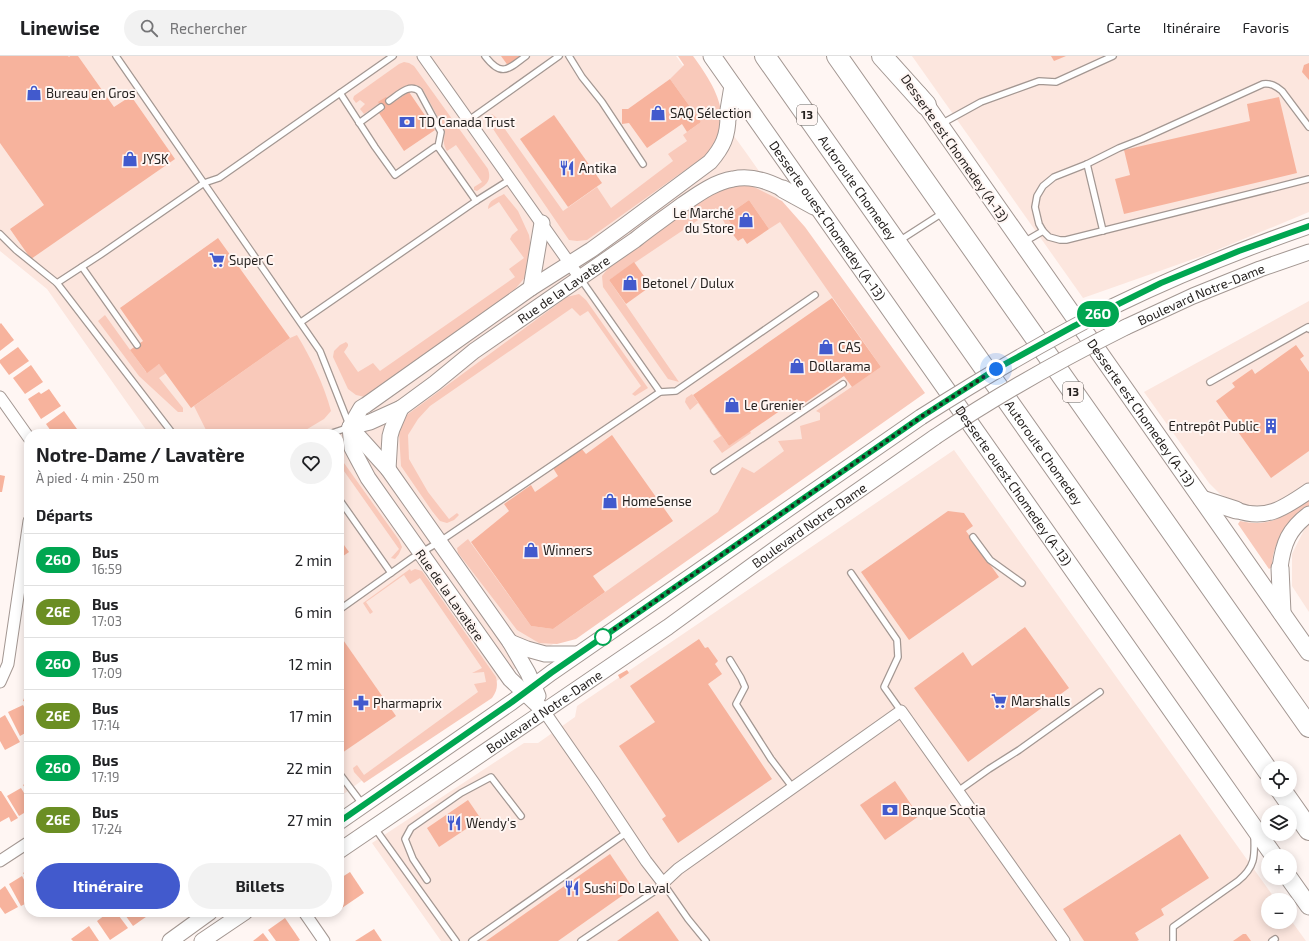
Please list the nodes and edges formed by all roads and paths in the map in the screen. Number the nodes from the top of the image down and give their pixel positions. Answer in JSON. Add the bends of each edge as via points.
{"nodes":[{"id":1,"x":116,"y":56,"type":"edge"},
{"id":2,"x":393,"y":56,"type":"edge"},
{"id":3,"x":424,"y":56,"type":"edge"},
{"id":4,"x":486,"y":56,"type":"edge"},
{"id":5,"x":526,"y":56,"type":"edge"},
{"id":6,"x":559,"y":56,"type":"edge"},
{"id":7,"x":569,"y":56,"type":"edge"},
{"id":8,"x":712,"y":56,"type":"edge"},
{"id":9,"x":765,"y":56,"type":"edge"},
{"id":10,"x":837,"y":56,"type":"edge"},
{"id":11,"x":882,"y":56,"type":"edge"},
{"id":12,"x":891,"y":56,"type":"edge"},
{"id":13,"x":1113,"y":56,"type":"edge"},
{"id":14,"x":733,"y":86,"type":"junction"},
{"id":15,"x":340,"y":93,"type":"junction"},
{"id":16,"x":390,"y":100,"type":"dead end"},
{"id":17,"x":926,"y":105,"type":"junction"},
{"id":18,"x":381,"y":107,"type":"dead end"},
{"id":19,"x":728,"y":116,"type":"joint"},
{"id":20,"x":469,"y":120,"type":"junction"},
{"id":21,"x":359,"y":123,"type":"junction"},
{"id":22,"x":939,"y":125,"type":"junction"},
{"id":23,"x":1309,"y":127,"type":"edge"},
{"id":24,"x":438,"y":147,"type":"junction"},
{"id":25,"x":643,"y":164,"type":"dead end"},
{"id":26,"x":1087,"y":164,"type":"junction"},
{"id":27,"x":511,"y":179,"type":"junction"},
{"id":28,"x":1309,"y":179,"type":"edge"},
{"id":29,"x":204,"y":184,"type":"junction"},
{"id":30,"x":783,"y":189,"type":"joint"},
{"id":31,"x":476,"y":201,"type":"junction"},
{"id":32,"x":818,"y":208,"type":"junction"},
{"id":33,"x":946,"y":210,"type":"junction"},
{"id":34,"x":542,"y":223,"type":"junction"},
{"id":35,"x":1309,"y":226,"type":"edge"},
{"id":36,"x":1043,"y":231,"type":"junction"},
{"id":37,"x":1103,"y":231,"type":"junction"},
{"id":38,"x":0,"y":234,"type":"edge"},
{"id":39,"x":896,"y":242,"type":"junction"},
{"id":40,"x":1022,"y":243,"type":"junction"},
{"id":41,"x":1309,"y":252,"type":"edge"},
{"id":42,"x":570,"y":263,"type":"junction"},
{"id":43,"x":82,"y":267,"type":"junction"},
{"id":44,"x":580,"y":278,"type":"junction"},
{"id":45,"x":58,"y":283,"type":"junction"},
{"id":46,"x":531,"y":288,"type":"junction"},
{"id":47,"x":815,"y":295,"type":"dead end"},
{"id":48,"x":301,"y":322,"type":"junction"},
{"id":49,"x":1309,"y":329,"type":"edge"},
{"id":50,"x":137,"y":345,"type":"dead end"},
{"id":51,"x":1210,"y":382,"type":"dead end"},
{"id":52,"x":843,"y":384,"type":"dead end"},
{"id":53,"x":660,"y":392,"type":"junction"},
{"id":54,"x":0,"y":397,"type":"edge"},
{"id":55,"x":401,"y":408,"type":"junction"},
{"id":56,"x":350,"y":427,"type":"junction"},
{"id":57,"x":169,"y":429,"type":"edge"},
{"id":58,"x":344,"y":429,"type":"edge"},
{"id":59,"x":24,"y":431,"type":"edge"},
{"id":60,"x":388,"y":469,"type":"junction"},
{"id":61,"x":714,"y":471,"type":"dead end"},
{"id":62,"x":1309,"y":491,"type":"edge"},
{"id":63,"x":1202,"y":499,"type":"junction"},
{"id":64,"x":344,"y":506,"type":"edge"},
{"id":65,"x":1236,"y":510,"type":"joint"},
{"id":66,"x":1309,"y":514,"type":"edge"},
{"id":67,"x":973,"y":537,"type":"dead end"},
{"id":68,"x":439,"y":542,"type":"junction"},
{"id":69,"x":420,"y":553,"type":"junction"},
{"id":70,"x":1280,"y":568,"type":"joint"},
{"id":71,"x":391,"y":573,"type":"junction"},
{"id":72,"x":851,"y":573,"type":"dead end"},
{"id":73,"x":24,"y":582,"type":"edge"},
{"id":74,"x":1022,"y":583,"type":"dead end"},
{"id":75,"x":344,"y":606,"type":"edge"},
{"id":76,"x":1282,"y":614,"type":"junction"},
{"id":77,"x":510,"y":642,"type":"junction"},
{"id":78,"x":1309,"y":652,"type":"edge"},
{"id":79,"x":578,"y":654,"type":"junction"},
{"id":80,"x":730,"y":660,"type":"dead end"},
{"id":81,"x":0,"y":682,"type":"edge"},
{"id":82,"x":529,"y":690,"type":"junction"},
{"id":83,"x":1100,"y":692,"type":"dead end"},
{"id":84,"x":544,"y":711,"type":"junction"},
{"id":85,"x":901,"y":711,"type":"junction"},
{"id":86,"x":1309,"y":727,"type":"edge"},
{"id":87,"x":1261,"y":761,"type":"edge"},
{"id":88,"x":344,"y":780,"type":"edge"},
{"id":89,"x":793,"y":788,"type":"junction"},
{"id":90,"x":958,"y":791,"type":"junction"},
{"id":91,"x":1286,"y":797,"type":"edge"},
{"id":92,"x":363,"y":805,"type":"junction"},
{"id":93,"x":520,"y":816,"type":"dead end"},
{"id":94,"x":344,"y":818,"type":"edge"},
{"id":95,"x":374,"y":826,"type":"junction"},
{"id":96,"x":1254,"y":828,"type":"junction"},
{"id":97,"x":1309,"y":830,"type":"edge"},
{"id":98,"x":626,"y":832,"type":"junction"},
{"id":99,"x":24,"y":845,"type":"edge"},
{"id":100,"x":344,"y":847,"type":"edge"},
{"id":101,"x":1269,"y":849,"type":"edge"},
{"id":102,"x":0,"y":861,"type":"edge"},
{"id":103,"x":428,"y":880,"type":"dead end"},
{"id":104,"x":663,"y":883,"type":"junction"},
{"id":105,"x":1294,"y":885,"type":"edge"},
{"id":106,"x":1309,"y":906,"type":"edge"},
{"id":107,"x":203,"y":917,"type":"edge"},
{"id":108,"x":238,"y":917,"type":"edge"},
{"id":109,"x":307,"y":917,"type":"edge"},
{"id":110,"x":170,"y":941,"type":"edge"},
{"id":111,"x":202,"y":941,"type":"edge"},
{"id":112,"x":324,"y":941,"type":"edge"},
{"id":113,"x":456,"y":941,"type":"edge"},
{"id":114,"x":472,"y":941,"type":"edge"},
{"id":115,"x":581,"y":941,"type":"edge"},
{"id":116,"x":706,"y":941,"type":"edge"},
{"id":117,"x":1064,"y":941,"type":"edge"},
{"id":118,"x":1173,"y":941,"type":"edge"}],
"edges":[{"from":1,"to":29,"type":"lane"},
{"from":2,"to":15,"type":"lane"},
{"from":3,"to":20,"type":"street"},
{"from":4,"to":5,"type":"lane","via":[[494,67],[502,70]]},
{"from":6,"to":20,"type":"lane"},
{"from":7,"to":25,"type":"lane"},
{"from":8,"to":14,"type":"main road","name":"Desserte ouest Chomedey (A-13)"},
{"from":9,"to":39,"type":"highway","name":"Autoroute Chomedey","number":"13"},
{"from":10,"to":33,"type":"highway","number":"13"},
{"from":11,"to":17,"type":"highway"},
{"from":12,"to":17,"type":"main road","name":"Desserte est Chomedey (A-13)"},
{"from":13,"to":22,"type":"lane","via":[[1056,82],[1039,81],[981,102]]},
{"from":14,"to":19,"type":"main road"},
{"from":14,"to":32,"type":"main road","name":"Desserte ouest Chomedey (A-13)"},
{"from":15,"to":21,"type":"lane"},
{"from":15,"to":29,"type":"lane","via":[[219,178]]},
{"from":16,"to":24,"type":"lane","via":[[408,88],[419,91],[441,132]]},
{"from":17,"to":22,"type":"main road","name":"Desserte est Chomedey (A-13)"},
{"from":18,"to":21,"type":"lane"},
{"from":19,"to":42,"type":"street","name":"Rue de la Lavatère","via":[[725,140],[710,162]]},
{"from":20,"to":27,"type":"street"},
{"from":21,"to":24,"type":"lane","via":[[395,174]]},
{"from":22,"to":40,"type":"main road","name":"Desserte est Chomedey (A-13)"},
{"from":23,"to":26,"type":"lane","via":[[1278,87],[1263,84]]},
{"from":24,"to":31,"type":"lane"},
{"from":26,"to":36,"type":"lane","via":[[1054,177],[1040,191],[1035,207]]},
{"from":26,"to":37,"type":"lane"},
{"from":27,"to":31,"type":"lane"},
{"from":27,"to":34,"type":"street"},
{"from":28,"to":37,"type":"lane"},
{"from":29,"to":43,"type":"lane"},
{"from":29,"to":48,"type":"lane"},
{"from":30,"to":32,"type":"main road"},
{"from":30,"to":44,"type":"street","name":"Rue de la Lavatère","via":[[765,181],[744,178],[733,178],[715,185],[698,194]]},
{"from":31,"to":48,"type":"lane"},
{"from":32,"to":96,"type":"main road","name":"Desserte ouest Chomedey (A-13)"},
{"from":33,"to":39,"type":"lane"},
{"from":33,"to":86,"type":"highway","number":"13"},
{"from":34,"to":42,"type":"street"},
{"from":34,"to":46,"type":"street"},
{"from":35,"to":79,"type":"street","name":"Boulevard Notre-Dame","bridge":true,"via":[[1254,245],[1161,283],[1017,357],[921,417]]},
{"from":36,"to":37,"type":"lane","via":[[1049,237],[1060,240]]},
{"from":36,"to":40,"type":"lane"},
{"from":38,"to":45,"type":"lane"},
{"from":39,"to":87,"type":"highway","name":"Autoroute Chomedey","number":"13"},
{"from":40,"to":63,"type":"main road","name":"Desserte est Chomedey (A-13)"},
{"from":41,"to":84,"type":"street","name":"Boulevard Notre-Dame","bridge":true,"via":[[1193,296],[1097,341],[1009,389],[935,437],[668,627]]},
{"from":42,"to":44,"type":"street"},
{"from":42,"to":46,"type":"street","name":"Rue de la Lavatère"},
{"from":43,"to":45,"type":"lane"},
{"from":43,"to":50,"type":"lane"},
{"from":44,"to":53,"type":"lane"},
{"from":44,"to":55,"type":"street","name":"Rue de la Lavatère","via":[[474,351]]},
{"from":45,"to":57,"type":"lane"},
{"from":46,"to":56,"type":"street","name":"Rue de la Lavatère","via":[[361,408]]},
{"from":47,"to":53,"type":"lane","via":[[676,391]]},
{"from":48,"to":56,"type":"lane","via":[[320,351]]},
{"from":49,"to":51,"type":"lane","via":[[1308,327]]},
{"from":52,"to":61,"type":"lane"},
{"from":53,"to":68,"type":"lane"},
{"from":54,"to":59,"type":"street"},
{"from":55,"to":56,"type":"street","name":"Rue de la Lavatère","via":[[370,422]]},
{"from":55,"to":60,"type":"street","via":[[390,436]]},
{"from":56,"to":58,"type":"lane"},
{"from":56,"to":60,"type":"street","name":"Rue de la Lavatère"},
{"from":56,"to":69,"type":"street","name":"Rue de la Lavatère","via":[[352,448],[362,469]]},
{"from":60,"to":68,"type":"street","name":"Rue de la Lavatère"},
{"from":62,"to":65,"type":"street","via":[[1284,508],[1270,513],[1253,514]]},
{"from":63,"to":65,"type":"main road"},
{"from":63,"to":76,"type":"main road","name":"Desserte est Chomedey (A-13)"},
{"from":64,"to":71,"type":"lane"},
{"from":66,"to":70,"type":"street","via":[[1295,526],[1287,538]]},
{"from":67,"to":74,"type":"lane","via":[[990,560]]},
{"from":68,"to":69,"type":"lane"},
{"from":68,"to":77,"type":"street","name":"Rue de la Lavatère"},
{"from":69,"to":71,"type":"lane"},
{"from":69,"to":82,"type":"street","name":"Rue de la Lavatère","via":[[510,679]]},
{"from":70,"to":76,"type":"main road"},
{"from":71,"to":75,"type":"lane"},
{"from":72,"to":85,"type":"lane","via":[[897,640],[898,657],[884,687]]},
{"from":73,"to":81,"type":"street","via":[[8,664]]},
{"from":76,"to":78,"type":"main road","name":"Desserte est Chomedey (A-13)"},
{"from":77,"to":79,"type":"street","via":[[545,654]]},
{"from":77,"to":82,"type":"street","name":"Rue de la Lavatère","via":[[528,673]]},
{"from":79,"to":82,"type":"street","name":"Boulevard Notre-Dame"},
{"from":80,"to":89,"type":"lane","via":[[745,687],[736,704]]},
{"from":82,"to":84,"type":"street","name":"Rue de la Lavatère"},
{"from":82,"to":92,"type":"street","name":"Boulevard Notre-Dame"},
{"from":83,"to":90,"type":"lane"},
{"from":84,"to":95,"type":"street","name":"Boulevard Notre-Dame"},
{"from":84,"to":98,"type":"street","name":"Rue de la Lavatère"},
{"from":85,"to":89,"type":"street"},
{"from":85,"to":90,"type":"street"},
{"from":88,"to":92,"type":"lane"},
{"from":89,"to":104,"type":"street","via":[[678,869]]},
{"from":90,"to":117,"type":"street"},
{"from":91,"to":97,"type":"highway"},
{"from":92,"to":94,"type":"street","name":"Boulevard Notre-Dame"},
{"from":93,"to":103,"type":"lane","via":[[491,777],[461,793],[411,828],[404,839],[413,859]]},
{"from":95,"to":100,"type":"street","name":"Boulevard Notre-Dame"},
{"from":95,"to":113,"type":"lane"},
{"from":96,"to":101,"type":"main road","name":"Desserte ouest Chomedey (A-13)"},
{"from":96,"to":118,"type":"lane","via":[[1254,858],[1250,870],[1173,927]]},
{"from":98,"to":104,"type":"street","name":"Rue de la Lavatère"},
{"from":98,"to":114,"type":"lane"},
{"from":99,"to":102,"type":"street"},
{"from":104,"to":115,"type":"lane"},
{"from":104,"to":116,"type":"lane"},
{"from":105,"to":106,"type":"main road"},
{"from":107,"to":110,"type":"street"},
{"from":108,"to":111,"type":"street"},
{"from":109,"to":112,"type":"street"}]}
